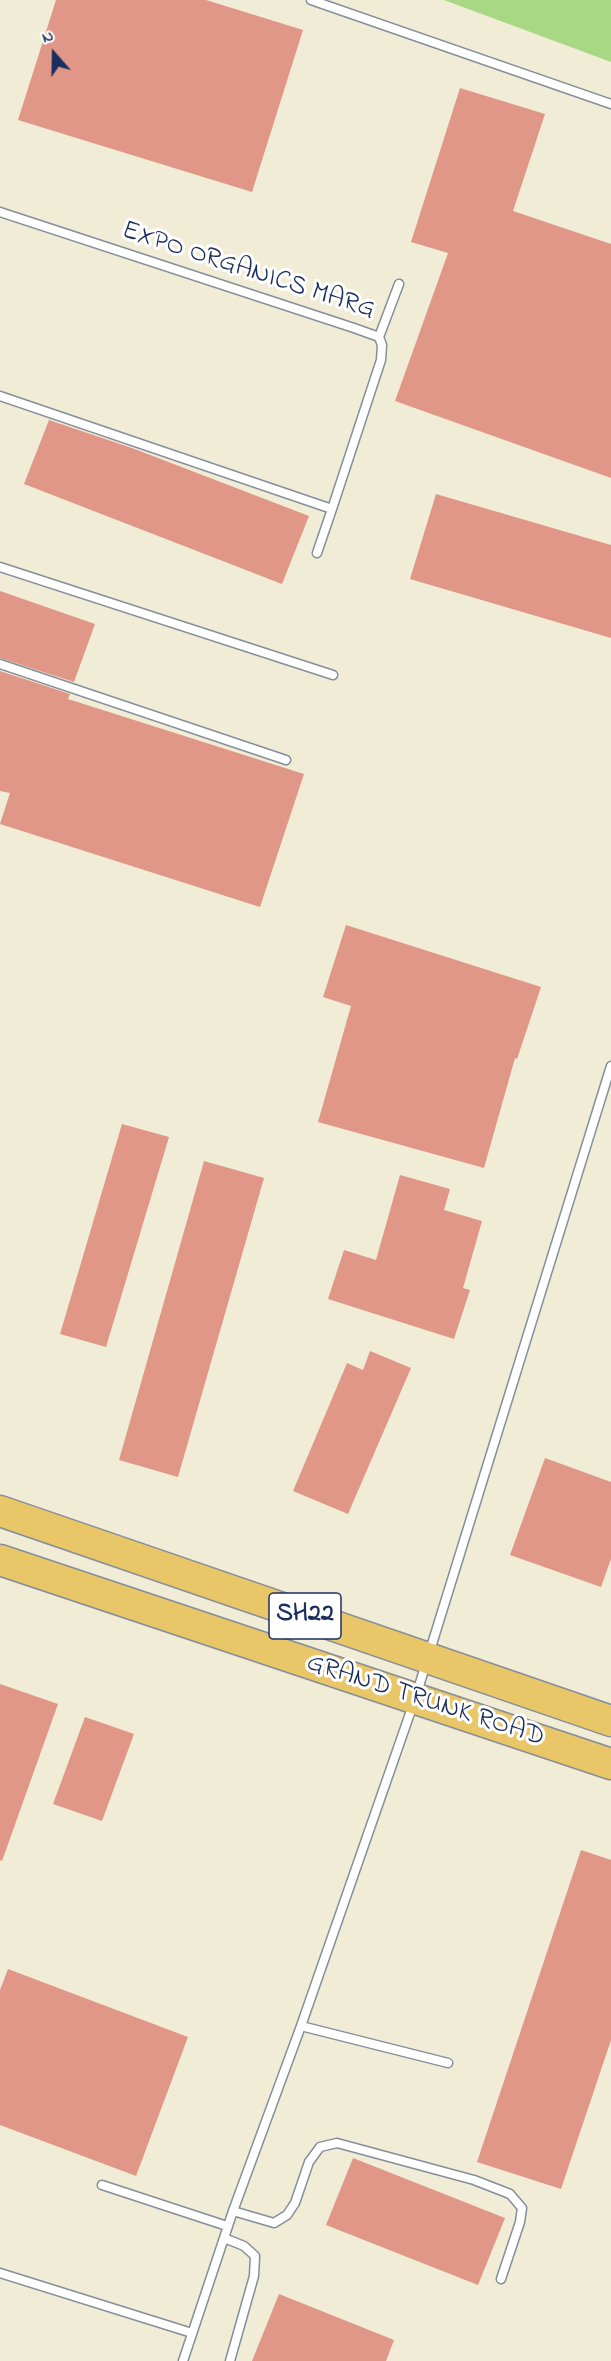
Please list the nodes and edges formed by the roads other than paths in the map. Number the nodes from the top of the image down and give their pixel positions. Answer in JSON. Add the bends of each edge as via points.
{"nodes":[{"id":1,"x":311,"y":0,"type":"edge"},
{"id":2,"x":611,"y":104,"type":"edge"},
{"id":3,"x":0,"y":212,"type":"edge"},
{"id":4,"x":399,"y":284,"type":"dead end"},
{"id":5,"x":379,"y":337,"type":"junction"},
{"id":6,"x":0,"y":396,"type":"edge"},
{"id":7,"x":332,"y":509,"type":"junction"},
{"id":8,"x":317,"y":553,"type":"dead end"},
{"id":9,"x":0,"y":567,"type":"edge"},
{"id":10,"x":0,"y":664,"type":"edge"},
{"id":11,"x":333,"y":675,"type":"dead end"},
{"id":12,"x":286,"y":760,"type":"dead end"},
{"id":13,"x":611,"y":1066,"type":"edge"},
{"id":14,"x":0,"y":1511,"type":"edge"},
{"id":15,"x":91,"y":1542,"type":"junction"},
{"id":16,"x":0,"y":1561,"type":"edge"},
{"id":17,"x":76,"y":1586,"type":"junction"},
{"id":18,"x":428,"y":1658,"type":"junction"},
{"id":19,"x":415,"y":1699,"type":"junction"},
{"id":20,"x":611,"y":1721,"type":"edge"},
{"id":21,"x":611,"y":1764,"type":"edge"},
{"id":22,"x":301,"y":2026,"type":"junction"},
{"id":23,"x":448,"y":2063,"type":"dead end"},
{"id":24,"x":102,"y":2185,"type":"dead end"},
{"id":25,"x":233,"y":2211,"type":"junction"},
{"id":26,"x":227,"y":2226,"type":"junction"},
{"id":27,"x":224,"y":2238,"type":"junction"},
{"id":28,"x":0,"y":2273,"type":"edge"},
{"id":29,"x":501,"y":2279,"type":"dead end"},
{"id":30,"x":192,"y":2333,"type":"junction"},
{"id":31,"x":183,"y":2361,"type":"edge"},
{"id":32,"x":230,"y":2361,"type":"edge"}],
"edges":[{"from":1,"to":2,"type":"lane"},
{"from":3,"to":5,"type":"lane","name":"EXPO ORGANICS MARG"},
{"from":4,"to":5,"type":"lane"},
{"from":5,"to":7,"type":"lane","name":"EXPO ORGANICS MARG","via":[[381,360]]},
{"from":6,"to":7,"type":"lane"},
{"from":7,"to":8,"type":"lane","name":"EXPO ORGANICS MARG"},
{"from":9,"to":11,"type":"lane"},
{"from":10,"to":12,"type":"lane"},
{"from":13,"to":18,"type":"lane"},
{"from":14,"to":15,"type":"highway","name":"GRAND TRUNK ROAD","number":"SH22"},
{"from":15,"to":17,"type":"highway"},
{"from":15,"to":18,"type":"highway","name":"GRAND TRUNK ROAD","number":"SH22"},
{"from":16,"to":17,"type":"highway","name":"GRAND TRUNK ROAD","number":"SH22"},
{"from":17,"to":19,"type":"highway","name":"GRAND TRUNK ROAD","number":"SH22"},
{"from":18,"to":19,"type":"lane"},
{"from":18,"to":20,"type":"highway","name":"GRAND TRUNK ROAD","number":"SH22"},
{"from":19,"to":21,"type":"highway","name":"GRAND TRUNK ROAD","number":"SH22"},
{"from":19,"to":22,"type":"lane"},
{"from":22,"to":23,"type":"lane"},
{"from":22,"to":25,"type":"lane"},
{"from":24,"to":26,"type":"lane"},
{"from":25,"to":26,"type":"lane"},
{"from":25,"to":29,"type":"lane","via":[[274,2223],[287,2215],[309,2162],[320,2147],[337,2143],[474,2180],[510,2194],[522,2208]]},
{"from":26,"to":27,"type":"lane"},
{"from":27,"to":30,"type":"lane"},
{"from":27,"to":32,"type":"lane","via":[[244,2246],[255,2256],[254,2276]]},
{"from":28,"to":30,"type":"lane"},
{"from":30,"to":31,"type":"lane"}]}
